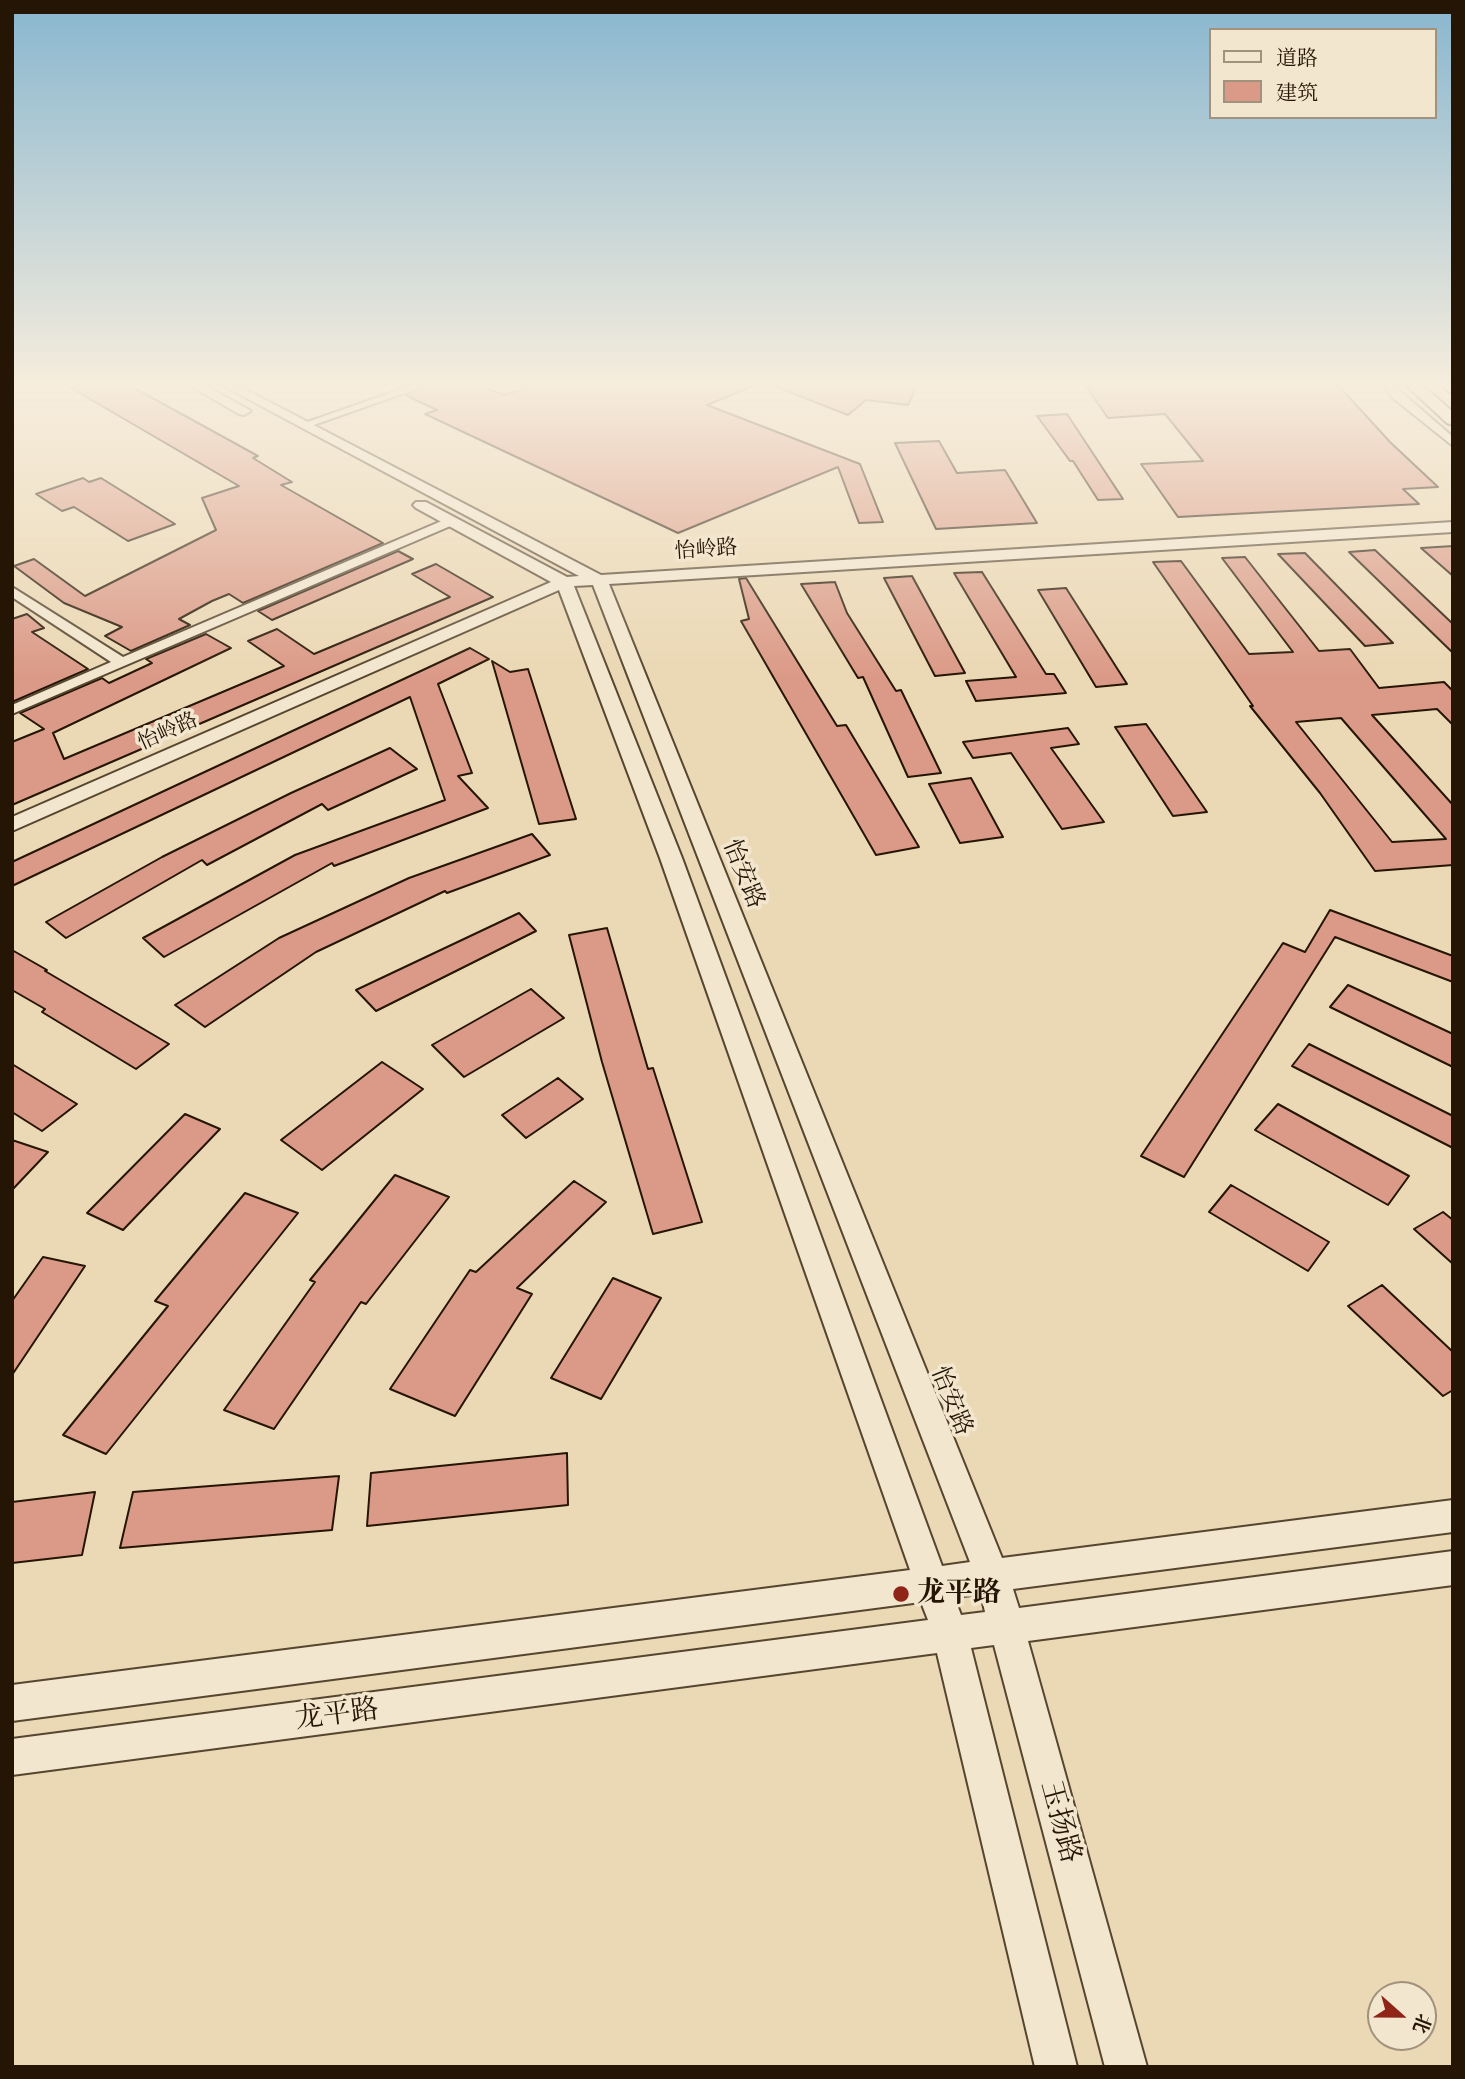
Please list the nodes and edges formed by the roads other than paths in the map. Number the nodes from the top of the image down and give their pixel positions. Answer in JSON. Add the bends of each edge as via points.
{"nodes":[{"id":1,"x":377,"y":482,"type":"edge"},
{"id":2,"x":413,"y":482,"type":"edge"},
{"id":3,"x":450,"y":521,"type":"junction"},
{"id":4,"x":1453,"y":527,"type":"edge"},
{"id":5,"x":599,"y":580,"type":"junction"},
{"id":6,"x":564,"y":582,"type":"junction"},
{"id":7,"x":12,"y":591,"type":"edge"},
{"id":8,"x":121,"y":662,"type":"junction"},
{"id":9,"x":12,"y":710,"type":"edge"},
{"id":10,"x":12,"y":825,"type":"edge"},
{"id":11,"x":1453,"y":1516,"type":"edge"},
{"id":12,"x":1453,"y":1567,"type":"edge"},
{"id":13,"x":993,"y":1577,"type":"junction"},
{"id":14,"x":930,"y":1583,"type":"junction"},
{"id":15,"x":1006,"y":1627,"type":"junction"},
{"id":16,"x":950,"y":1634,"type":"junction"},
{"id":17,"x":12,"y":1703,"type":"edge"},
{"id":18,"x":12,"y":1757,"type":"edge"},
{"id":19,"x":1056,"y":2067,"type":"edge"},
{"id":20,"x":1126,"y":2067,"type":"edge"}],
"edges":[{"from":1,"to":3,"type":"street"},
{"from":2,"to":5,"type":"street"},
{"from":3,"to":6,"type":"street"},
{"from":3,"to":8,"type":"street"},
{"from":4,"to":5,"type":"street","name":"怡岭路"},
{"from":5,"to":6,"type":"street","name":"怡岭路"},
{"from":5,"to":13,"type":"street","name":"怡安路"},
{"from":6,"to":10,"type":"street","name":"怡岭路"},
{"from":6,"to":14,"type":"street","via":[[671,858]]},
{"from":7,"to":8,"type":"street"},
{"from":8,"to":9,"type":"street"},
{"from":11,"to":13,"type":"street"},
{"from":12,"to":15,"type":"street","name":"龙平路"},
{"from":13,"to":14,"type":"street"},
{"from":13,"to":15,"type":"street","name":"玉扬路"},
{"from":14,"to":16,"type":"street"},
{"from":14,"to":17,"type":"street"},
{"from":15,"to":16,"type":"street","name":"龙平路"},
{"from":15,"to":20,"type":"street","name":"玉扬路"},
{"from":16,"to":18,"type":"street","name":"龙平路"},
{"from":16,"to":19,"type":"street"}]}
